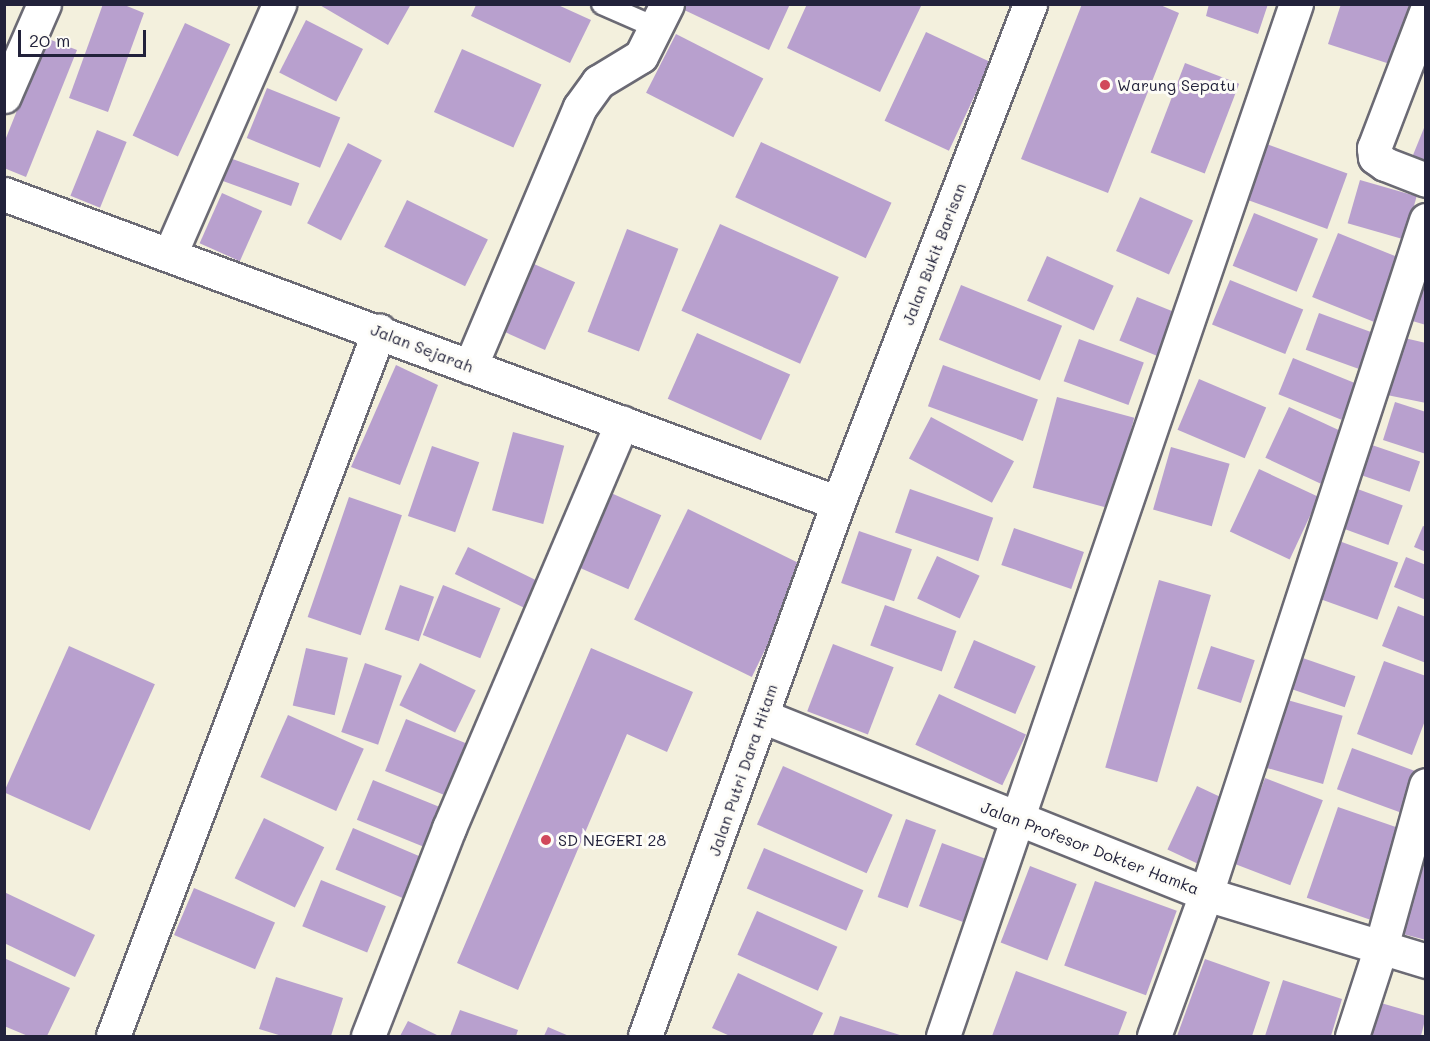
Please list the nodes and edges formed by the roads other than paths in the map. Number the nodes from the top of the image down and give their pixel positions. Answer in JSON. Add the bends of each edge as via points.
{"nodes":[{"id":1,"x":44,"y":4,"type":"edge"},
{"id":2,"x":279,"y":4,"type":"edge"},
{"id":3,"x":602,"y":4,"type":"edge"},
{"id":4,"x":1030,"y":4,"type":"edge"},
{"id":5,"x":1296,"y":4,"type":"edge"},
{"id":6,"x":1425,"y":12,"type":"edge"},
{"id":7,"x":662,"y":16,"type":"edge"},
{"id":8,"x":4,"y":96,"type":"edge"},
{"id":9,"x":1425,"y":180,"type":"edge"},
{"id":10,"x":4,"y":194,"type":"edge"},
{"id":11,"x":1425,"y":220,"type":"edge"},
{"id":12,"x":170,"y":254,"type":"junction"},
{"id":13,"x":379,"y":331,"type":"junction"},
{"id":14,"x":470,"y":367,"type":"junction"},
{"id":15,"x":622,"y":422,"type":"junction"},
{"id":16,"x":838,"y":503,"type":"junction"},
{"id":17,"x":762,"y":716,"type":"junction"},
{"id":18,"x":1425,"y":785,"type":"edge"},
{"id":19,"x":1014,"y":820,"type":"junction"},
{"id":20,"x":1206,"y":894,"type":"junction"},
{"id":21,"x":1382,"y":947,"type":"junction"},
{"id":22,"x":1425,"y":961,"type":"edge"},
{"id":23,"x":113,"y":1036,"type":"edge"},
{"id":24,"x":368,"y":1036,"type":"edge"},
{"id":25,"x":645,"y":1036,"type":"edge"},
{"id":26,"x":944,"y":1036,"type":"edge"},
{"id":27,"x":1154,"y":1036,"type":"edge"},
{"id":28,"x":1352,"y":1036,"type":"edge"}],
"edges":[{"from":1,"to":8,"type":"street"},
{"from":2,"to":12,"type":"street"},
{"from":3,"to":7,"type":"lane"},
{"from":4,"to":16,"type":"street","name":"Jalan Bukit Barisan"},
{"from":5,"to":19,"type":"street"},
{"from":6,"to":9,"type":"street","via":[[1374,148],[1375,157],[1385,164]]},
{"from":7,"to":14,"type":"street","via":[[641,56],[597,82],[580,108]]},
{"from":10,"to":12,"type":"street","name":"Jalan Sejarah"},
{"from":11,"to":20,"type":"street"},
{"from":12,"to":13,"type":"street","name":"Jalan Sejarah"},
{"from":13,"to":14,"type":"street","name":"Jalan Sejarah"},
{"from":13,"to":23,"type":"street"},
{"from":14,"to":15,"type":"street","name":"Jalan Sejarah"},
{"from":15,"to":16,"type":"street","name":"Jalan Sejarah"},
{"from":15,"to":24,"type":"street","via":[[449,828]]},
{"from":16,"to":17,"type":"street","name":"Jalan Putri Dara Hitam"},
{"from":17,"to":19,"type":"street","name":"Jalan Profesor Dokter Hamka"},
{"from":17,"to":25,"type":"street","name":"Jalan Putri Dara Hitam"},
{"from":18,"to":21,"type":"street"},
{"from":19,"to":20,"type":"street","name":"Jalan Profesor Dokter Hamka"},
{"from":19,"to":26,"type":"street"},
{"from":20,"to":21,"type":"street","name":"Jalan Profesor Dokter Hamka"},
{"from":20,"to":27,"type":"street"},
{"from":21,"to":22,"type":"street","name":"Jalan Profesor Dokter Hamka"},
{"from":21,"to":28,"type":"street"}]}
